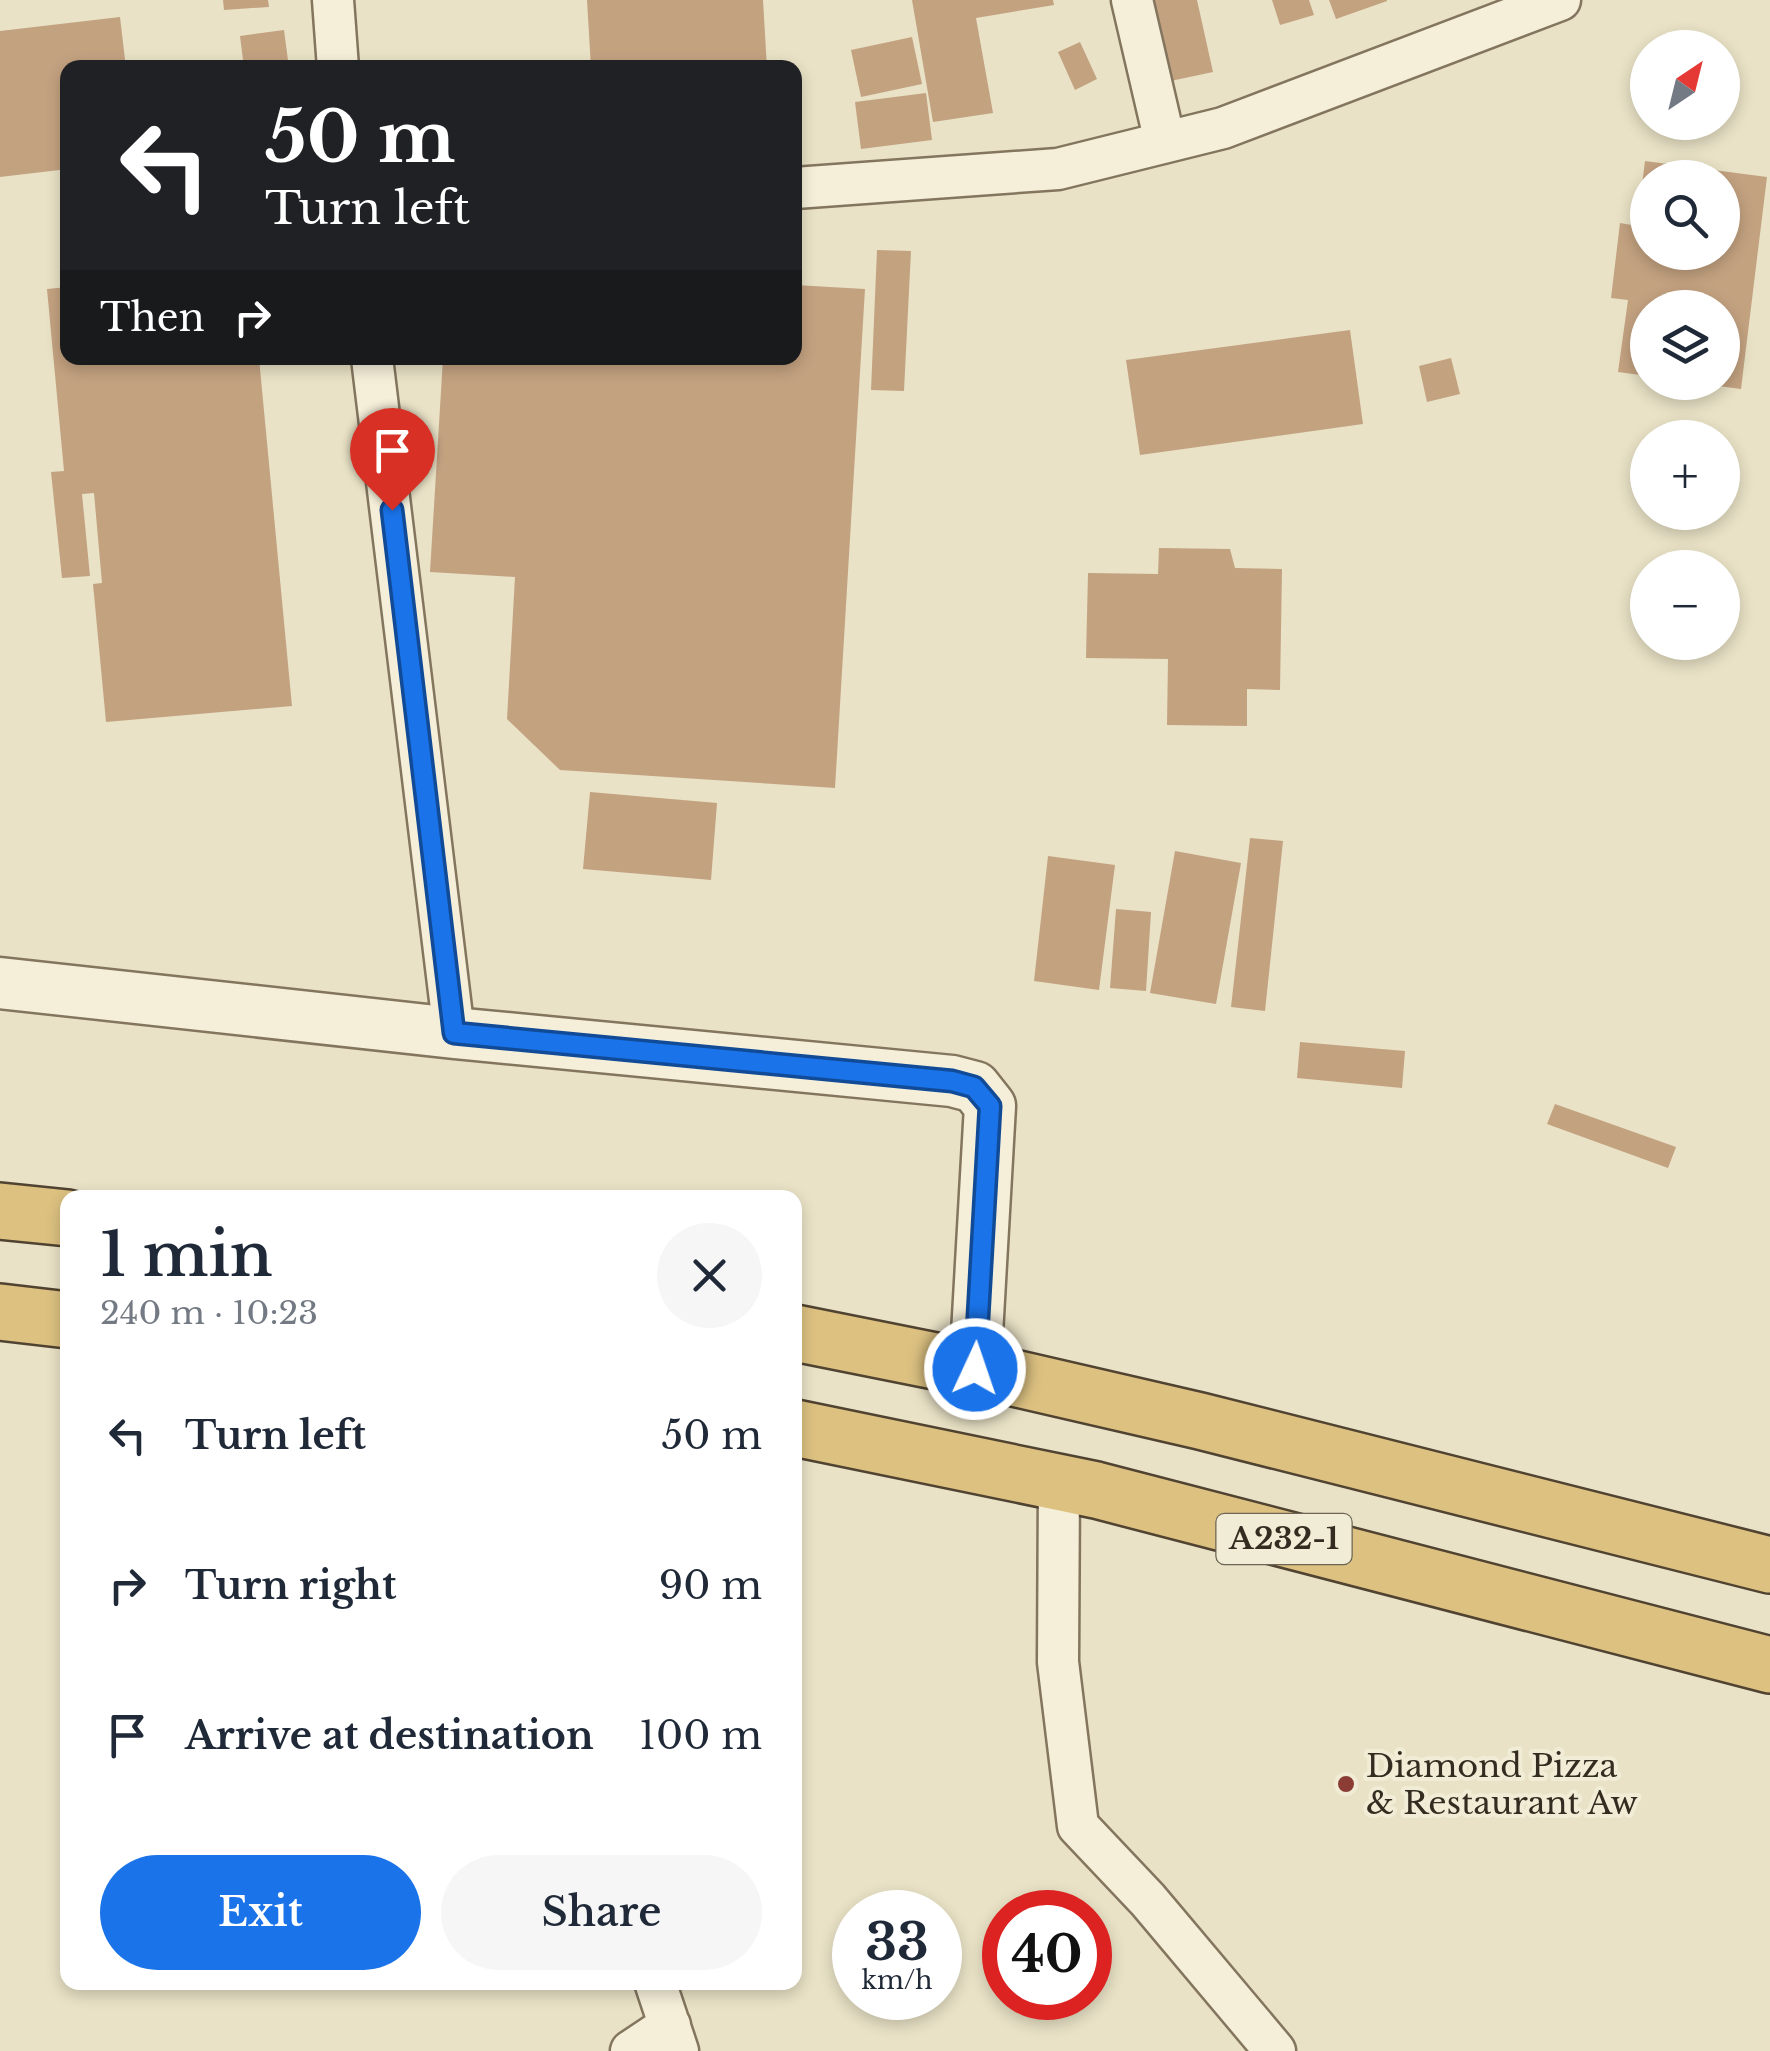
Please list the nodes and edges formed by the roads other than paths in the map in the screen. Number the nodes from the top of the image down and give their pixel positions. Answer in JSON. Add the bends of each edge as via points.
{"nodes":[{"id":1,"x":333,"y":0,"type":"edge"},
{"id":2,"x":1132,"y":0,"type":"edge"},
{"id":3,"x":1560,"y":0,"type":"edge"},
{"id":4,"x":337,"y":60,"type":"edge"},
{"id":5,"x":1165,"y":142,"type":"junction"},
{"id":6,"x":802,"y":188,"type":"edge"},
{"id":7,"x":373,"y":365,"type":"edge"},
{"id":8,"x":0,"y":983,"type":"edge"},
{"id":9,"x":454,"y":1033,"type":"junction"},
{"id":10,"x":0,"y":1211,"type":"edge"},
{"id":11,"x":60,"y":1217,"type":"edge"},
{"id":12,"x":0,"y":1312,"type":"edge"},
{"id":13,"x":60,"y":1319,"type":"edge"},
{"id":14,"x":802,"y":1335,"type":"edge"},
{"id":15,"x":975,"y":1369,"type":"junction"},
{"id":16,"x":802,"y":1429,"type":"edge"},
{"id":17,"x":1060,"y":1482,"type":"junction"},
{"id":18,"x":1770,"y":1565,"type":"edge"},
{"id":19,"x":1770,"y":1665,"type":"edge"},
{"id":20,"x":658,"y":1990,"type":"edge"},
{"id":21,"x":674,"y":2038,"type":"edge"},
{"id":22,"x":630,"y":2051,"type":"edge"},
{"id":23,"x":1275,"y":2051,"type":"edge"}],
"edges":[{"from":1,"to":4,"type":"street"},
{"from":2,"to":5,"type":"street"},
{"from":3,"to":5,"type":"street","via":[[1223,128]]},
{"from":5,"to":6,"type":"street","via":[[1058,170]]},
{"from":7,"to":9,"type":"street"},
{"from":8,"to":9,"type":"street"},
{"from":9,"to":15,"type":"street","via":[[974,1087],[990,1106]]},
{"from":10,"to":11,"type":"highway"},
{"from":12,"to":13,"type":"highway"},
{"from":14,"to":15,"type":"highway"},
{"from":15,"to":18,"type":"highway"},
{"from":16,"to":17,"type":"highway","number":"A232-1"},
{"from":17,"to":19,"type":"highway","number":"A232-1"},
{"from":17,"to":23,"type":"street","via":[[1058,1662],[1078,1826]]},
{"from":20,"to":21,"type":"street"},
{"from":21,"to":22,"type":"street"}]}
